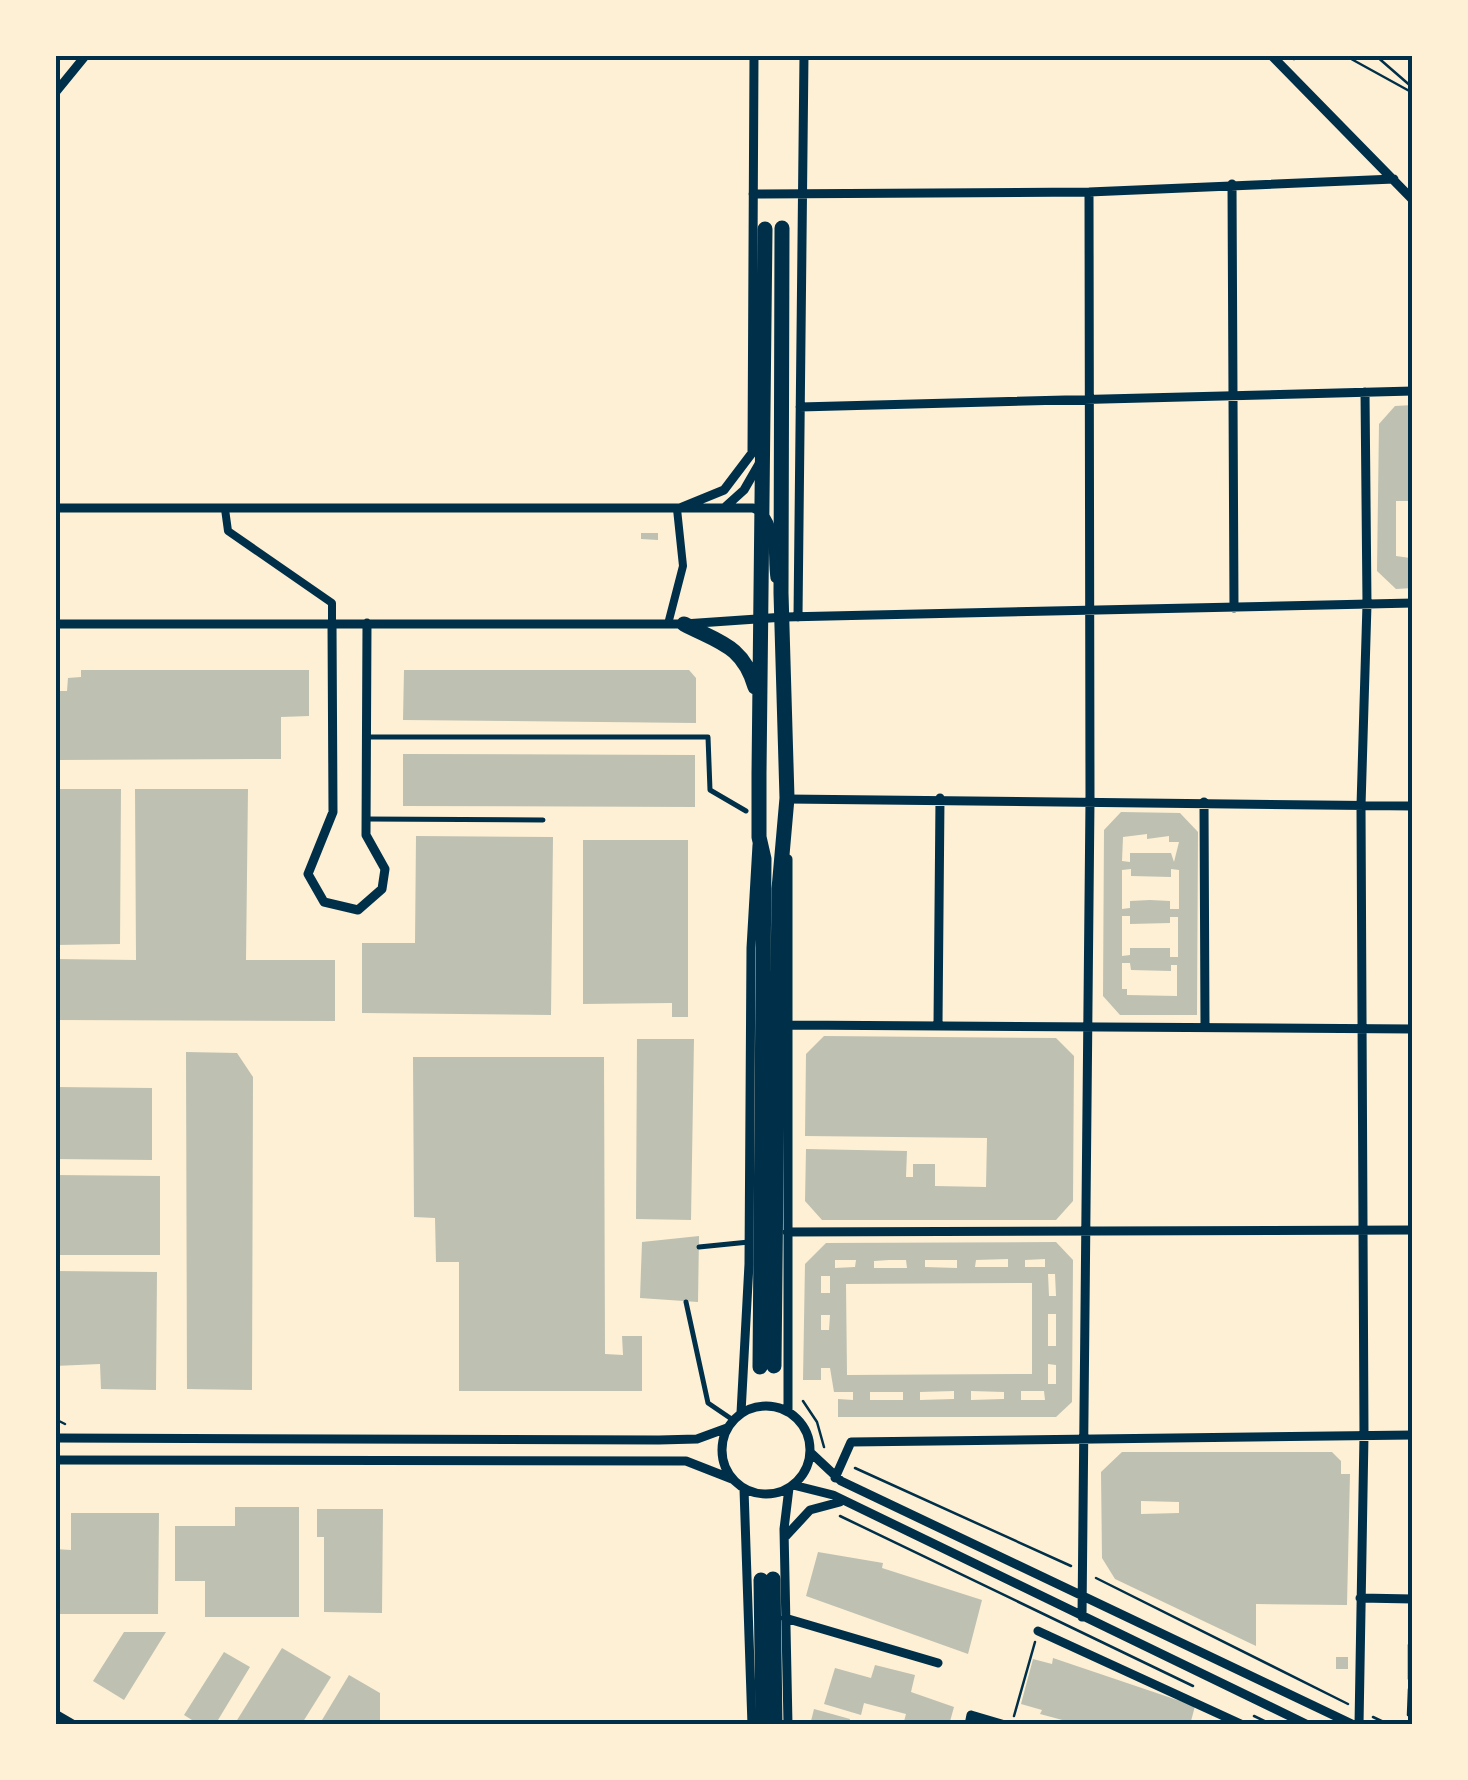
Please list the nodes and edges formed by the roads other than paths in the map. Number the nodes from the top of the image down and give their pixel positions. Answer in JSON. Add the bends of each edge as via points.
{"nodes":[{"id":1,"x":86,"y":55,"type":"edge"},
{"id":2,"x":560,"y":55,"type":"edge"},
{"id":3,"x":593,"y":55,"type":"edge"},
{"id":4,"x":754,"y":55,"type":"edge"},
{"id":5,"x":804,"y":55,"type":"edge"},
{"id":6,"x":1272,"y":55,"type":"edge"},
{"id":7,"x":55,"y":93,"type":"edge"},
{"id":8,"x":1394,"y":179,"type":"junction"},
{"id":9,"x":1232,"y":184,"type":"junction"},
{"id":10,"x":1089,"y":192,"type":"junction"},
{"id":11,"x":804,"y":193,"type":"junction"},
{"id":12,"x":753,"y":194,"type":"junction"},
{"id":13,"x":1413,"y":200,"type":"edge"},
{"id":14,"x":1413,"y":391,"type":"edge"},
{"id":15,"x":1364,"y":392,"type":"junction"},
{"id":16,"x":1232,"y":395,"type":"junction"},
{"id":17,"x":1092,"y":399,"type":"junction"},
{"id":18,"x":800,"y":407,"type":"junction"},
{"id":19,"x":765,"y":451,"type":"junction"},
{"id":20,"x":55,"y":508,"type":"edge"},
{"id":21,"x":724,"y":508,"type":"junction"},
{"id":22,"x":677,"y":509,"type":"junction"},
{"id":23,"x":225,"y":510,"type":"junction"},
{"id":24,"x":763,"y":512,"type":"junction"},
{"id":25,"x":781,"y":592,"type":"junction"},
{"id":26,"x":1413,"y":603,"type":"edge"},
{"id":27,"x":1367,"y":604,"type":"junction"},
{"id":28,"x":1234,"y":608,"type":"junction"},
{"id":29,"x":1089,"y":613,"type":"junction"},
{"id":30,"x":791,"y":617,"type":"junction"},
{"id":31,"x":760,"y":620,"type":"junction"},
{"id":32,"x":367,"y":622,"type":"junction"},
{"id":33,"x":332,"y":623,"type":"junction"},
{"id":34,"x":55,"y":624,"type":"edge"},
{"id":35,"x":676,"y":624,"type":"junction"},
{"id":36,"x":760,"y":708,"type":"junction"},
{"id":37,"x":366,"y":737,"type":"junction"},
{"id":38,"x":787,"y":798,"type":"junction"},
{"id":39,"x":940,"y":798,"type":"junction"},
{"id":40,"x":1090,"y":800,"type":"junction"},
{"id":41,"x":1204,"y":802,"type":"junction"},
{"id":42,"x":1361,"y":806,"type":"junction"},
{"id":43,"x":1413,"y":806,"type":"edge"},
{"id":44,"x":746,"y":812,"type":"dead end"},
{"id":45,"x":366,"y":819,"type":"junction"},
{"id":46,"x":543,"y":820,"type":"dead end"},
{"id":47,"x":759,"y":837,"type":"junction"},
{"id":48,"x":938,"y":1024,"type":"junction"},
{"id":49,"x":790,"y":1025,"type":"junction"},
{"id":50,"x":1205,"y":1026,"type":"junction"},
{"id":51,"x":1086,"y":1028,"type":"junction"},
{"id":52,"x":1364,"y":1028,"type":"junction"},
{"id":53,"x":1413,"y":1029,"type":"edge"},
{"id":54,"x":1364,"y":1230,"type":"junction"},
{"id":55,"x":1413,"y":1230,"type":"edge"},
{"id":56,"x":1084,"y":1231,"type":"junction"},
{"id":57,"x":787,"y":1232,"type":"junction"},
{"id":58,"x":749,"y":1242,"type":"junction"},
{"id":59,"x":699,"y":1248,"type":"dead end"},
{"id":60,"x":686,"y":1302,"type":"dead end"},
{"id":61,"x":788,"y":1412,"type":"junction"},
{"id":62,"x":734,"y":1421,"type":"junction"},
{"id":63,"x":1364,"y":1435,"type":"junction"},
{"id":64,"x":1413,"y":1435,"type":"edge"},
{"id":65,"x":55,"y":1438,"type":"edge"},
{"id":66,"x":1084,"y":1441,"type":"junction"},
{"id":67,"x":810,"y":1452,"type":"junction"},
{"id":68,"x":55,"y":1460,"type":"edge"},
{"id":69,"x":836,"y":1478,"type":"junction"},
{"id":70,"x":732,"y":1479,"type":"junction"},
{"id":71,"x":791,"y":1486,"type":"junction"},
{"id":72,"x":744,"y":1489,"type":"junction"},
{"id":73,"x":843,"y":1502,"type":"junction"},
{"id":74,"x":784,"y":1538,"type":"junction"},
{"id":75,"x":1084,"y":1596,"type":"junction"},
{"id":76,"x":1360,"y":1598,"type":"junction"},
{"id":77,"x":1413,"y":1599,"type":"edge"},
{"id":78,"x":1082,"y":1617,"type":"junction"},
{"id":79,"x":784,"y":1618,"type":"junction"},
{"id":80,"x":1038,"y":1630,"type":"road end"},
{"id":81,"x":938,"y":1663,"type":"dead end"},
{"id":82,"x":55,"y":1714,"type":"edge"},
{"id":83,"x":74,"y":1725,"type":"edge"},
{"id":84,"x":752,"y":1725,"type":"edge"},
{"id":85,"x":762,"y":1725,"type":"edge"},
{"id":86,"x":775,"y":1725,"type":"edge"},
{"id":87,"x":788,"y":1725,"type":"edge"},
{"id":88,"x":968,"y":1725,"type":"edge"},
{"id":89,"x":1008,"y":1725,"type":"edge"},
{"id":90,"x":1244,"y":1725,"type":"edge"},
{"id":91,"x":1308,"y":1725,"type":"edge"},
{"id":92,"x":1356,"y":1725,"type":"edge"}],
"edges":[{"from":1,"to":7,"type":"street"},
{"from":2,"to":3,"type":"street"},
{"from":4,"to":12,"type":"street"},
{"from":5,"to":11,"type":"street"},
{"from":6,"to":8,"type":"street"},
{"from":8,"to":9,"type":"street"},
{"from":8,"to":13,"type":"street"},
{"from":9,"to":10,"type":"street"},
{"from":9,"to":16,"type":"street"},
{"from":10,"to":11,"type":"street"},
{"from":10,"to":17,"type":"street"},
{"from":11,"to":12,"type":"street"},
{"from":11,"to":18,"type":"street"},
{"from":12,"to":22,"type":"street","via":[[752,453],[724,490]]},
{"from":14,"to":15,"type":"street"},
{"from":15,"to":16,"type":"street"},
{"from":15,"to":27,"type":"street"},
{"from":16,"to":17,"type":"street"},
{"from":16,"to":28,"type":"street"},
{"from":17,"to":18,"type":"street"},
{"from":17,"to":29,"type":"street"},
{"from":18,"to":30,"type":"street","via":[[798,590]]},
{"from":19,"to":21,"type":"street","via":[[744,490]]},
{"from":19,"to":24,"type":"main road"},
{"from":19,"to":25,"type":"main road","via":[[774,228]]},
{"from":20,"to":23,"type":"street"},
{"from":21,"to":22,"type":"street"},
{"from":21,"to":24,"type":"street"},
{"from":22,"to":23,"type":"street"},
{"from":22,"to":35,"type":"street","via":[[683,566]]},
{"from":23,"to":33,"type":"street","via":[[228,531],[332,603]]},
{"from":24,"to":25,"type":"street","via":[[771,524]]},
{"from":24,"to":31,"type":"main road"},
{"from":25,"to":30,"type":"main road"},
{"from":26,"to":27,"type":"street"},
{"from":27,"to":28,"type":"street"},
{"from":27,"to":42,"type":"street"},
{"from":28,"to":29,"type":"street"},
{"from":29,"to":30,"type":"street"},
{"from":29,"to":40,"type":"street"},
{"from":30,"to":31,"type":"street"},
{"from":30,"to":38,"type":"main road"},
{"from":31,"to":35,"type":"street"},
{"from":31,"to":36,"type":"main road"},
{"from":32,"to":33,"type":"street"},
{"from":32,"to":35,"type":"street"},
{"from":32,"to":37,"type":"street"},
{"from":33,"to":34,"type":"street"},
{"from":33,"to":45,"type":"street","via":[[333,812],[308,874],[318,897],[339,909],[368,906],[384,882]]},
{"from":35,"to":36,"type":"main road","via":[[735,648],[748,664]]},
{"from":36,"to":47,"type":"main road"},
{"from":37,"to":44,"type":"lane","via":[[708,737],[710,790]]},
{"from":37,"to":45,"type":"street"},
{"from":38,"to":39,"type":"street"},
{"from":38,"to":47,"type":"main road","via":[[767,1366]]},
{"from":38,"to":49,"type":"street"},
{"from":39,"to":40,"type":"street"},
{"from":39,"to":48,"type":"street"},
{"from":40,"to":41,"type":"street"},
{"from":40,"to":51,"type":"street"},
{"from":41,"to":42,"type":"street"},
{"from":41,"to":50,"type":"street"},
{"from":42,"to":43,"type":"street"},
{"from":42,"to":52,"type":"street"},
{"from":45,"to":46,"type":"lane"},
{"from":47,"to":58,"type":"street","via":[[751,948]]},
{"from":48,"to":49,"type":"street"},
{"from":48,"to":51,"type":"street"},
{"from":49,"to":57,"type":"street"},
{"from":50,"to":51,"type":"street"},
{"from":50,"to":52,"type":"street"},
{"from":51,"to":56,"type":"street"},
{"from":52,"to":53,"type":"street"},
{"from":52,"to":54,"type":"street"},
{"from":54,"to":55,"type":"street"},
{"from":54,"to":56,"type":"street"},
{"from":54,"to":63,"type":"street"},
{"from":56,"to":57,"type":"street"},
{"from":56,"to":66,"type":"street"},
{"from":57,"to":61,"type":"street"},
{"from":58,"to":59,"type":"lane"},
{"from":58,"to":62,"type":"street"},
{"from":60,"to":62,"type":"lane","via":[[708,1402]]},
{"from":61,"to":62,"type":"street","via":[[760,1406]]},
{"from":61,"to":67,"type":"street","via":[[805,1429]]},
{"from":62,"to":65,"type":"street","via":[[697,1438],[658,1440]]},
{"from":62,"to":70,"type":"street","via":[[722,1449]]},
{"from":63,"to":64,"type":"street"},
{"from":63,"to":66,"type":"street","via":[[1126,1435]]},
{"from":63,"to":76,"type":"street"},
{"from":66,"to":69,"type":"street","via":[[851,1442]]},
{"from":66,"to":75,"type":"street"},
{"from":67,"to":69,"type":"street"},
{"from":67,"to":71,"type":"street"},
{"from":68,"to":70,"type":"street","via":[[686,1461]]},
{"from":69,"to":75,"type":"street"},
{"from":70,"to":72,"type":"street"},
{"from":71,"to":72,"type":"street","via":[[762,1494]]},
{"from":71,"to":73,"type":"street","via":[[818,1489]]},
{"from":71,"to":74,"type":"street"},
{"from":72,"to":84,"type":"street"},
{"from":73,"to":74,"type":"street","via":[[810,1510]]},
{"from":73,"to":78,"type":"street"},
{"from":74,"to":79,"type":"street"},
{"from":75,"to":78,"type":"street"},
{"from":75,"to":92,"type":"street"},
{"from":76,"to":77,"type":"street"},
{"from":76,"to":92,"type":"street"},
{"from":78,"to":91,"type":"street"},
{"from":79,"to":81,"type":"street"},
{"from":79,"to":87,"type":"street"},
{"from":80,"to":90,"type":"street"},
{"from":82,"to":83,"type":"street"},
{"from":85,"to":86,"type":"main road","via":[[767,1580]]},
{"from":88,"to":89,"type":"street","via":[[971,1715]]}]}
